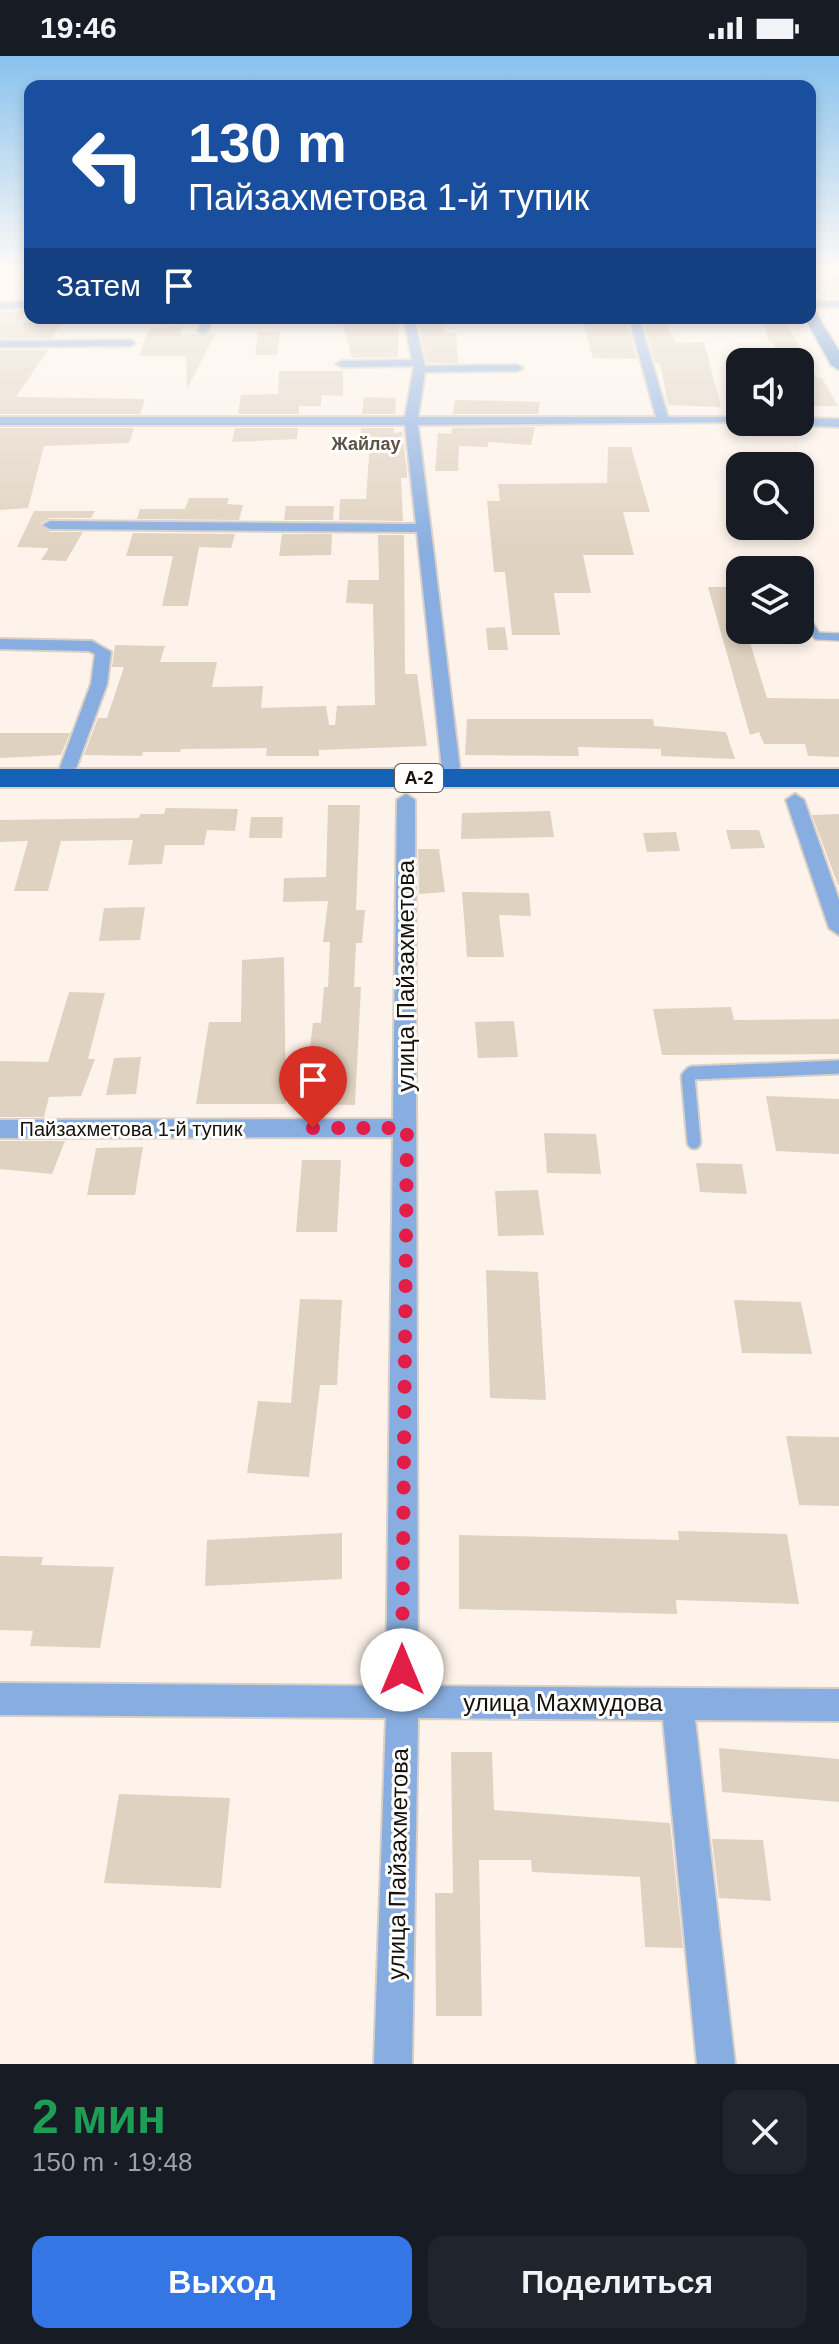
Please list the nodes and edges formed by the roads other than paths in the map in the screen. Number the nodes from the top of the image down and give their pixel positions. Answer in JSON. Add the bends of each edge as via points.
{"nodes":[{"id":1,"x":419,"y":363,"type":"edge"},
{"id":2,"x":647,"y":363,"type":"edge"},
{"id":3,"x":342,"y":364,"type":"dead end"},
{"id":4,"x":420,"y":366,"type":"junction"},
{"id":5,"x":517,"y":368,"type":"dead end"},
{"id":6,"x":411,"y":420,"type":"junction"},
{"id":7,"x":663,"y":420,"type":"junction"},
{"id":8,"x":0,"y":421,"type":"edge"},
{"id":9,"x":726,"y":421,"type":"edge"},
{"id":10,"x":814,"y":422,"type":"edge"},
{"id":11,"x":839,"y":423,"type":"edge"},
{"id":12,"x":50,"y":525,"type":"dead end"},
{"id":13,"x":423,"y":528,"type":"junction"},
{"id":14,"x":814,"y":631,"type":"edge"},
{"id":15,"x":839,"y":637,"type":"edge"},
{"id":16,"x":0,"y":644,"type":"edge"},
{"id":17,"x":0,"y":778,"type":"edge"},
{"id":18,"x":65,"y":778,"type":"junction"},
{"id":19,"x":452,"y":778,"type":"junction"},
{"id":20,"x":839,"y":778,"type":"edge"},
{"id":21,"x":0,"y":800,"type":"edge"},
{"id":22,"x":406,"y":800,"type":"junction"},
{"id":23,"x":795,"y":800,"type":"junction"},
{"id":24,"x":839,"y":800,"type":"edge"},
{"id":25,"x":839,"y":928,"type":"edge"},
{"id":26,"x":839,"y":1067,"type":"edge"},
{"id":27,"x":407,"y":1128,"type":"junction"},
{"id":28,"x":0,"y":1129,"type":"edge"},
{"id":29,"x":694,"y":1142,"type":"dead end"},
{"id":30,"x":0,"y":1699,"type":"edge"},
{"id":31,"x":402,"y":1702,"type":"junction"},
{"id":32,"x":677,"y":1704,"type":"junction"},
{"id":33,"x":839,"y":1705,"type":"edge"},
{"id":34,"x":393,"y":2064,"type":"edge"},
{"id":35,"x":716,"y":2064,"type":"edge"}],
"edges":[{"from":1,"to":4,"type":"street"},
{"from":2,"to":7,"type":"street"},
{"from":3,"to":4,"type":"street"},
{"from":4,"to":5,"type":"street"},
{"from":4,"to":6,"type":"street"},
{"from":6,"to":7,"type":"street"},
{"from":6,"to":8,"type":"street"},
{"from":6,"to":13,"type":"street"},
{"from":7,"to":9,"type":"street"},
{"from":10,"to":11,"type":"street"},
{"from":12,"to":13,"type":"street"},
{"from":13,"to":19,"type":"street"},
{"from":14,"to":15,"type":"lane","via":[[817,636]]},
{"from":16,"to":18,"type":"street","via":[[92,646],[103,652],[99,684]]},
{"from":17,"to":18,"type":"highway","number":"A-2"},
{"from":18,"to":19,"type":"highway","number":"A-2"},
{"from":19,"to":20,"type":"highway","number":"A-2"},
{"from":21,"to":22,"type":"highway","number":"A-2"},
{"from":22,"to":23,"type":"highway","number":"A-2"},
{"from":22,"to":27,"type":"street","name":"улица Пайзахметова"},
{"from":23,"to":24,"type":"highway","number":"A-2"},
{"from":23,"to":25,"type":"street"},
{"from":26,"to":29,"type":"lane","via":[[692,1073],[688,1077]]},
{"from":27,"to":28,"type":"street","name":"Пайзахметова 1-й тупик"},
{"from":27,"to":31,"type":"street","name":"улица Пайзахметова"},
{"from":30,"to":31,"type":"street","name":"улица Махмудова"},
{"from":31,"to":32,"type":"street","name":"улица Махмудова"},
{"from":31,"to":34,"type":"street","name":"улица Пайзахметова"},
{"from":32,"to":33,"type":"street","name":"улица Махмудова"},
{"from":32,"to":35,"type":"street"}]}
